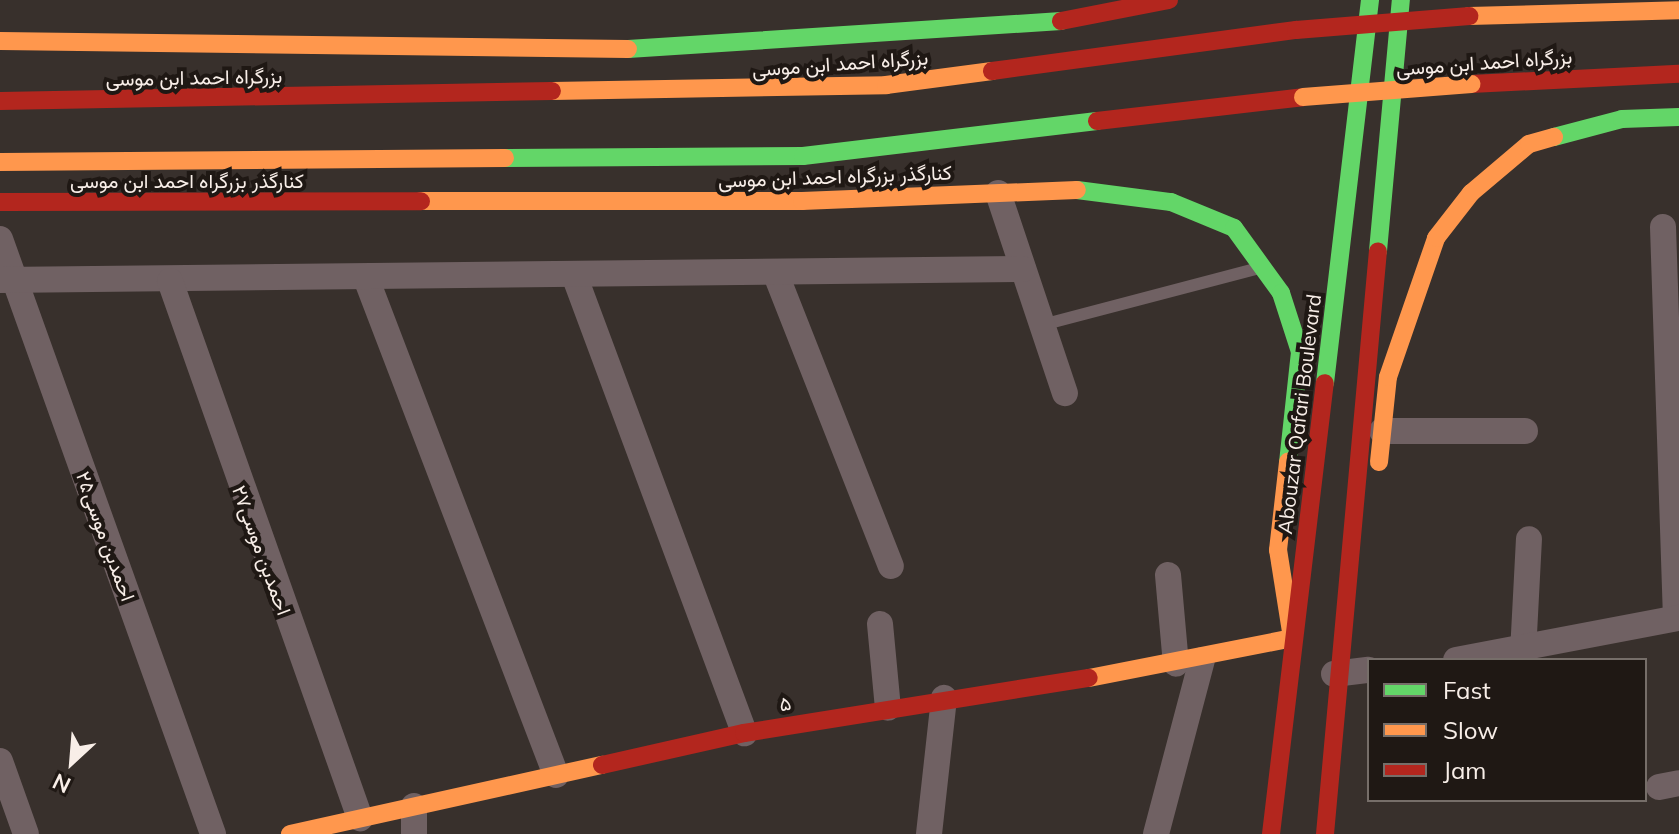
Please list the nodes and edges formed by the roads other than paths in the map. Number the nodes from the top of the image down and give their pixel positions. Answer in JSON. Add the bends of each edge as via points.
{"nodes":[{"id":1,"x":1169,"y":0,"type":"edge"},
{"id":2,"x":1370,"y":0,"type":"edge"},
{"id":3,"x":1401,"y":0,"type":"edge"},
{"id":4,"x":1679,"y":10,"type":"edge"},
{"id":5,"x":0,"y":41,"type":"edge"},
{"id":6,"x":665,"y":49,"type":"junction"},
{"id":7,"x":1679,"y":74,"type":"edge"},
{"id":8,"x":535,"y":96,"type":"junction"},
{"id":9,"x":0,"y":101,"type":"edge"},
{"id":10,"x":1679,"y":117,"type":"edge"},
{"id":11,"x":503,"y":161,"type":"junction"},
{"id":12,"x":0,"y":162,"type":"edge"},
{"id":13,"x":998,"y":193,"type":"junction"},
{"id":14,"x":0,"y":202,"type":"edge"},
{"id":15,"x":636,"y":203,"type":"junction"},
{"id":16,"x":1663,"y":227,"type":"dead end"},
{"id":17,"x":0,"y":239,"type":"edge"},
{"id":18,"x":1263,"y":268,"type":"junction"},
{"id":19,"x":1023,"y":269,"type":"junction"},
{"id":20,"x":775,"y":272,"type":"junction"},
{"id":21,"x":574,"y":275,"type":"junction"},
{"id":22,"x":366,"y":278,"type":"junction"},
{"id":23,"x":7,"y":280,"type":"edge"},
{"id":24,"x":170,"y":281,"type":"junction"},
{"id":25,"x":1042,"y":325,"type":"junction"},
{"id":26,"x":1065,"y":393,"type":"dead end"},
{"id":27,"x":1382,"y":431,"type":"junction"},
{"id":28,"x":1525,"y":431,"type":"dead end"},
{"id":29,"x":1529,"y":539,"type":"dead end"},
{"id":30,"x":891,"y":566,"type":"dead end"},
{"id":31,"x":1168,"y":575,"type":"dead end"},
{"id":32,"x":1678,"y":618,"type":"edge"},
{"id":33,"x":880,"y":624,"type":"dead end"},
{"id":34,"x":1292,"y":638,"type":"junction"},
{"id":35,"x":1523,"y":653,"type":"junction"},
{"id":36,"x":1475,"y":658,"type":"edge"},
{"id":37,"x":1189,"y":662,"type":"junction"},
{"id":38,"x":1367,"y":670,"type":"edge"},
{"id":39,"x":1334,"y":674,"type":"junction"},
{"id":40,"x":944,"y":698,"type":"junction"},
{"id":41,"x":888,"y":708,"type":"junction"},
{"id":42,"x":744,"y":733,"type":"junction"},
{"id":43,"x":0,"y":761,"type":"edge"},
{"id":44,"x":556,"y":775,"type":"junction"},
{"id":45,"x":414,"y":806,"type":"junction"},
{"id":46,"x":360,"y":818,"type":"junction"},
{"id":47,"x":26,"y":834,"type":"edge"},
{"id":48,"x":213,"y":834,"type":"edge"},
{"id":49,"x":290,"y":834,"type":"edge"},
{"id":50,"x":414,"y":834,"type":"edge"},
{"id":51,"x":929,"y":834,"type":"edge"},
{"id":52,"x":1156,"y":834,"type":"edge"},
{"id":53,"x":1271,"y":834,"type":"edge"},
{"id":54,"x":1325,"y":834,"type":"edge"}],
"edges":[{"from":1,"to":6,"type":"main road","via":[[1026,28]]},
{"from":2,"to":34,"type":"main road","name":"Abouzar Qafari Boulevard"},
{"from":3,"to":39,"type":"main road"},
{"from":4,"to":8,"type":"main road","name":"بزرگراه احمد ابن موسی","bridge":true,"via":[[1469,16],[1296,30],[1005,72],[799,90]]},
{"from":5,"to":6,"type":"main road"},
{"from":6,"to":8,"type":"main road"},
{"from":7,"to":11,"type":"main road","name":"بزرگراه احمد ابن موسی","bridge":true,"via":[[1303,97],[803,156]]},
{"from":8,"to":9,"type":"main road","name":"بزرگراه احمد ابن موسی"},
{"from":10,"to":27,"type":"main road","via":[[1622,119],[1529,144],[1471,193],[1436,238],[1410,300]]},
{"from":11,"to":12,"type":"main road","name":"بزرگراه احمد ابن موسی"},
{"from":11,"to":15,"type":"main road"},
{"from":13,"to":15,"type":"main road","name":"کنارگذر بزرگراه احمد ابن موسی"},
{"from":13,"to":18,"type":"main road","name":"کنارگذر بزرگراه احمد ابن موسی","via":[[1096,189],[1171,202],[1234,228]]},
{"from":13,"to":19,"type":"street"},
{"from":14,"to":15,"type":"main road","name":"کنارگذر بزرگراه احمد ابن موسی"},
{"from":16,"to":32,"type":"street"},
{"from":17,"to":23,"type":"street","name":"۲۵احمدبن موسی"},
{"from":18,"to":25,"type":"lane"},
{"from":18,"to":34,"type":"main road","name":"کنارگذر بزرگراه احمد ابن موسی","via":[[1281,293],[1300,352],[1278,550]]},
{"from":19,"to":20,"type":"street"},
{"from":19,"to":25,"type":"street"},
{"from":20,"to":21,"type":"street"},
{"from":20,"to":30,"type":"street"},
{"from":21,"to":22,"type":"street"},
{"from":21,"to":42,"type":"street"},
{"from":22,"to":24,"type":"street"},
{"from":22,"to":44,"type":"street"},
{"from":23,"to":24,"type":"street"},
{"from":23,"to":48,"type":"street","name":"۲۵احمدبن موسی"},
{"from":24,"to":46,"type":"street","name":"۲۷احمدبن موسی"},
{"from":25,"to":26,"type":"street"},
{"from":27,"to":28,"type":"street"},
{"from":27,"to":39,"type":"main road","via":[[1367,567]]},
{"from":29,"to":35,"type":"street"},
{"from":31,"to":37,"type":"street"},
{"from":32,"to":35,"type":"street"},
{"from":33,"to":41,"type":"street"},
{"from":34,"to":37,"type":"main road","name":"۵"},
{"from":34,"to":53,"type":"main road","name":"Abouzar Qafari Boulevard"},
{"from":35,"to":36,"type":"street"},
{"from":37,"to":40,"type":"main road","name":"۵"},
{"from":37,"to":52,"type":"street"},
{"from":38,"to":39,"type":"street"},
{"from":39,"to":54,"type":"main road"},
{"from":40,"to":41,"type":"main road","name":"۵"},
{"from":40,"to":51,"type":"street"},
{"from":41,"to":42,"type":"main road","name":"۵"},
{"from":42,"to":44,"type":"main road","name":"۵"},
{"from":43,"to":47,"type":"street"},
{"from":44,"to":45,"type":"main road","name":"۵"},
{"from":45,"to":46,"type":"main road","name":"۵"},
{"from":45,"to":50,"type":"street"},
{"from":46,"to":49,"type":"main road","name":"۵"}]}
